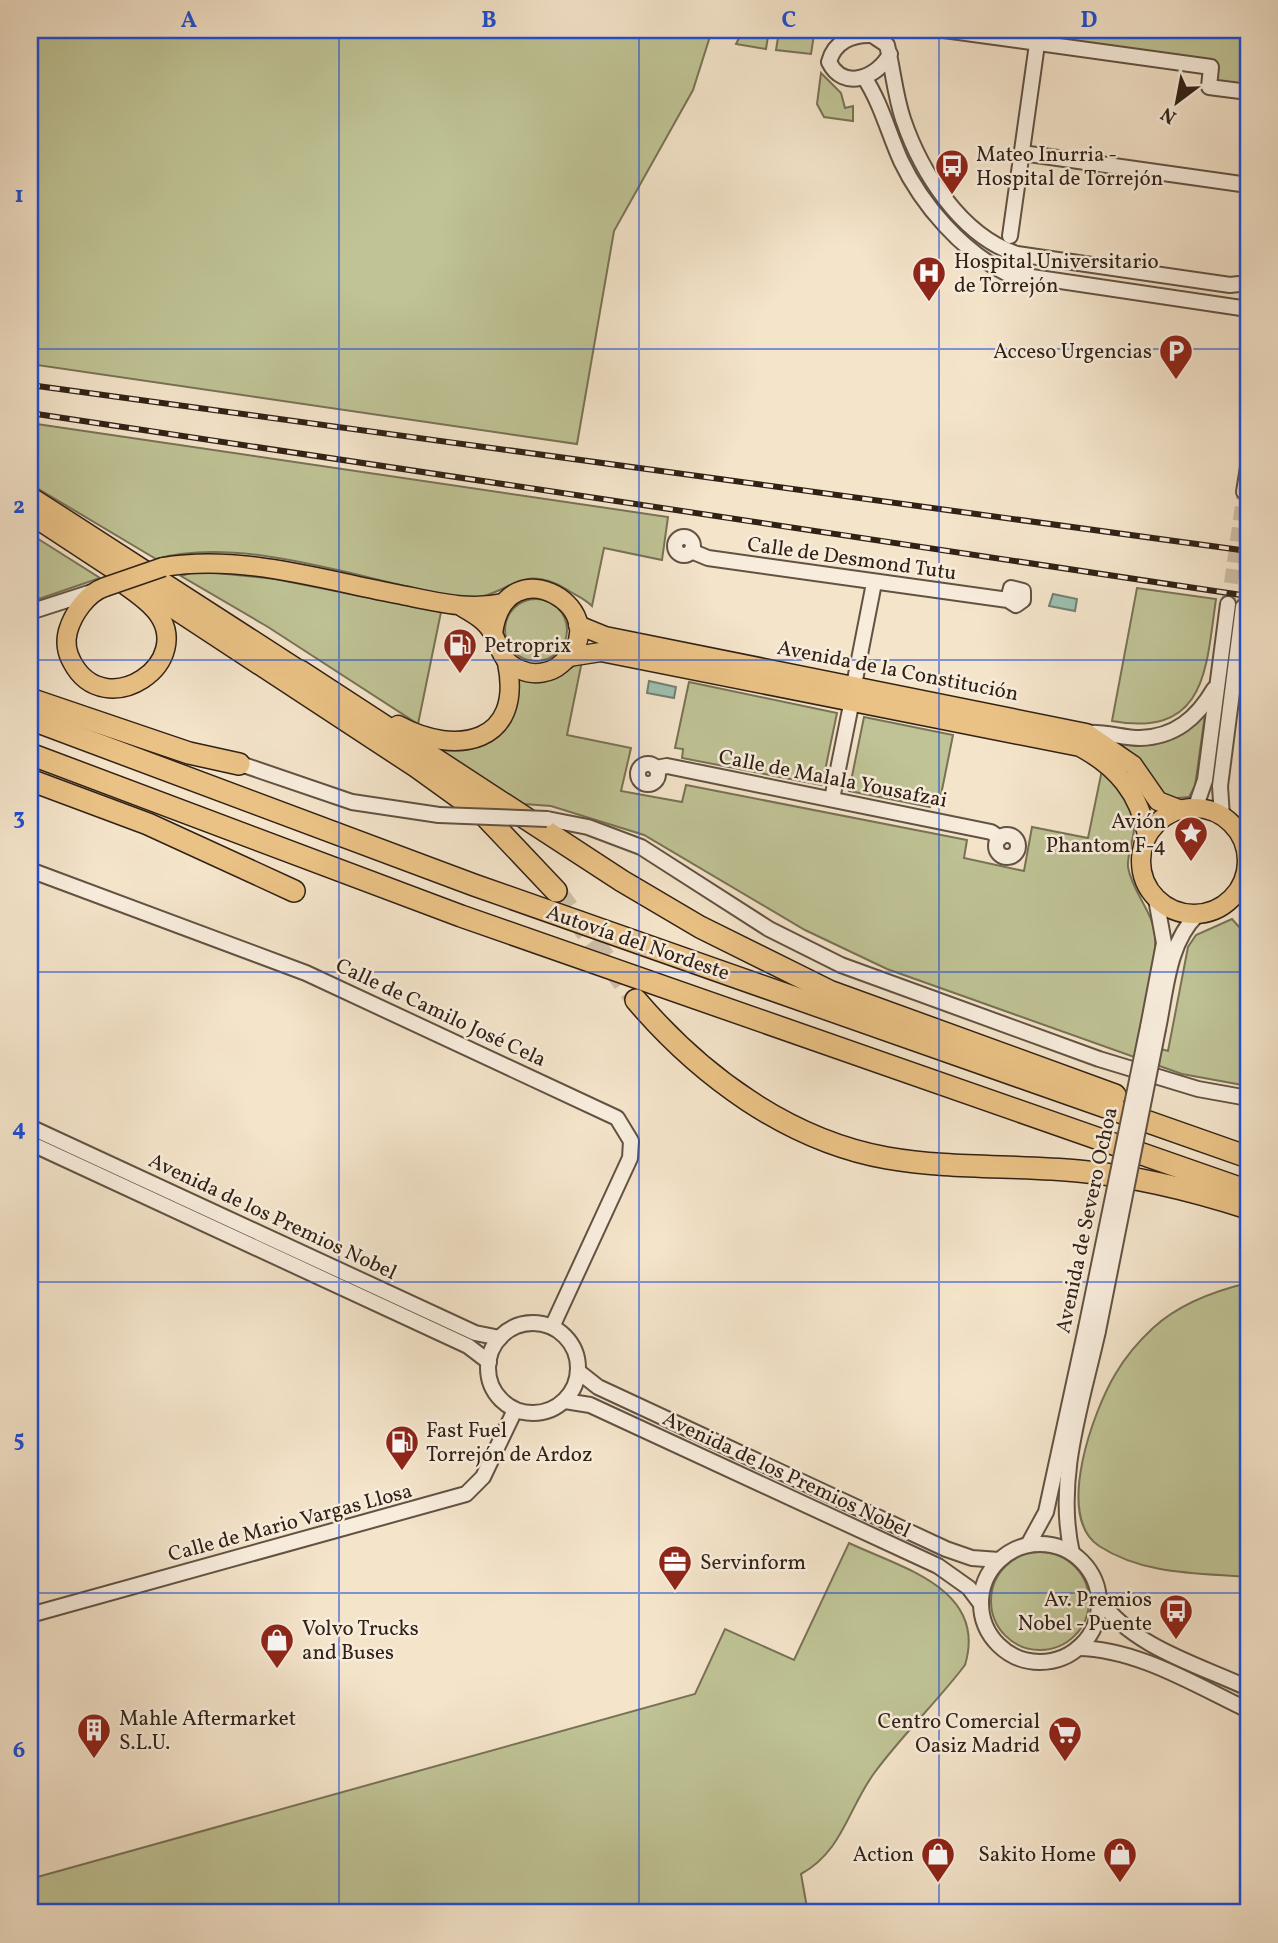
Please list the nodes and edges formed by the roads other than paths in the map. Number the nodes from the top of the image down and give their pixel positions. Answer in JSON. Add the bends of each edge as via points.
{"nodes":[{"id":1,"x":890,"y":30,"type":"edge"},
{"id":2,"x":944,"y":30,"type":"edge"},
{"id":3,"x":858,"y":33,"type":"edge"},
{"id":4,"x":1038,"y":36,"type":"edge"},
{"id":5,"x":888,"y":50,"type":"junction"},
{"id":6,"x":864,"y":77,"type":"junction"},
{"id":7,"x":1248,"y":92,"type":"edge"},
{"id":8,"x":1022,"y":153,"type":"junction"},
{"id":9,"x":1248,"y":184,"type":"edge"},
{"id":10,"x":1010,"y":236,"type":"dead end"},
{"id":11,"x":1248,"y":283,"type":"edge"},
{"id":12,"x":1248,"y":309,"type":"edge"},
{"id":13,"x":1248,"y":467,"type":"edge"},
{"id":14,"x":1244,"y":492,"type":"dead end"},
{"id":15,"x":30,"y":496,"type":"edge"},
{"id":16,"x":30,"y":514,"type":"edge"},
{"id":17,"x":691,"y":551,"type":"dead end"},
{"id":18,"x":874,"y":583,"type":"junction"},
{"id":19,"x":102,"y":588,"type":"junction"},
{"id":20,"x":1008,"y":600,"type":"dead end"},
{"id":21,"x":503,"y":603,"type":"junction"},
{"id":22,"x":1228,"y":604,"type":"tunnel mouth"},
{"id":23,"x":462,"y":607,"type":"junction"},
{"id":24,"x":1243,"y":607,"type":"tunnel mouth"},
{"id":25,"x":30,"y":612,"type":"edge"},
{"id":26,"x":578,"y":625,"type":"junction"},
{"id":27,"x":493,"y":634,"type":"junction"},
{"id":28,"x":569,"y":657,"type":"junction"},
{"id":29,"x":508,"y":663,"type":"junction"},
{"id":30,"x":300,"y":671,"type":"junction"},
{"id":31,"x":1217,"y":685,"type":"junction"},
{"id":32,"x":30,"y":688,"type":"edge"},
{"id":33,"x":853,"y":693,"type":"junction"},
{"id":34,"x":30,"y":699,"type":"edge"},
{"id":35,"x":30,"y":719,"type":"edge"},
{"id":36,"x":1086,"y":733,"type":"junction"},
{"id":37,"x":30,"y":754,"type":"edge"},
{"id":38,"x":239,"y":764,"type":"junction"},
{"id":39,"x":656,"y":768,"type":"dead end"},
{"id":40,"x":30,"y":780,"type":"edge"},
{"id":41,"x":832,"y":799,"type":"junction"},
{"id":42,"x":1188,"y":809,"type":"junction"},
{"id":43,"x":1234,"y":822,"type":"edge"},
{"id":44,"x":1147,"y":835,"type":"junction"},
{"id":45,"x":999,"y":838,"type":"dead end"},
{"id":46,"x":1247,"y":867,"type":"edge"},
{"id":47,"x":30,"y":870,"type":"edge"},
{"id":48,"x":294,"y":891,"type":"dead end"},
{"id":49,"x":556,"y":891,"type":"tunnel mouth"},
{"id":50,"x":1156,"y":899,"type":"junction"},
{"id":51,"x":1248,"y":906,"type":"edge"},
{"id":52,"x":1197,"y":915,"type":"junction"},
{"id":53,"x":636,"y":1000,"type":"tunnel mouth"},
{"id":54,"x":1153,"y":1028,"type":"junction"},
{"id":55,"x":1248,"y":1098,"type":"edge"},
{"id":56,"x":30,"y":1128,"type":"edge"},
{"id":57,"x":30,"y":1143,"type":"edge"},
{"id":58,"x":1248,"y":1144,"type":"edge"},
{"id":59,"x":1248,"y":1157,"type":"edge"},
{"id":60,"x":1248,"y":1191,"type":"edge"},
{"id":61,"x":1248,"y":1208,"type":"edge"},
{"id":62,"x":552,"y":1327,"type":"junction"},
{"id":63,"x":1092,"y":1329,"type":"junction"},
{"id":64,"x":500,"y":1338,"type":"junction"},
{"id":65,"x":489,"y":1362,"type":"junction"},
{"id":66,"x":579,"y":1372,"type":"junction"},
{"id":67,"x":565,"y":1401,"type":"junction"},
{"id":68,"x":515,"y":1410,"type":"junction"},
{"id":69,"x":1028,"y":1545,"type":"junction"},
{"id":70,"x":1072,"y":1553,"type":"junction"},
{"id":71,"x":999,"y":1560,"type":"junction"},
{"id":72,"x":1099,"y":1599,"type":"junction"},
{"id":73,"x":981,"y":1604,"type":"junction"},
{"id":74,"x":30,"y":1615,"type":"edge"},
{"id":75,"x":1078,"y":1648,"type":"junction"},
{"id":76,"x":1248,"y":1688,"type":"edge"},
{"id":77,"x":1248,"y":1710,"type":"edge"}],
"edges":[{"from":1,"to":5,"type":"street"},
{"from":2,"to":4,"type":"street"},
{"from":3,"to":5,"type":"street","via":[[872,34]]},
{"from":3,"to":6,"type":"street","via":[[839,44],[829,62],[834,72],[845,78]]},
{"from":4,"to":7,"type":"street","via":[[1212,67],[1209,87]]},
{"from":4,"to":8,"type":"street"},
{"from":5,"to":6,"type":"street","via":[[883,66]]},
{"from":5,"to":11,"type":"street","via":[[903,119],[919,158],[946,200],[992,243],[1017,254],[1230,285]]},
{"from":6,"to":12,"type":"street","via":[[878,99],[902,164],[933,210],[991,265],[1006,273]]},
{"from":8,"to":9,"type":"street"},
{"from":8,"to":10,"type":"street"},
{"from":13,"to":14,"type":"street"},
{"from":15,"to":30,"type":"main road"},
{"from":16,"to":19,"type":"main road","via":[[156,612],[165,639],[162,658],[154,672],[128,688],[92,683],[77,671],[68,655],[66,637],[71,621]]},
{"from":16,"to":49,"type":"highway","via":[[416,766],[485,816]]},
{"from":17,"to":18,"type":"street","name":"Calle de Desmond Tutu","via":[[708,558]]},
{"from":18,"to":20,"type":"street","name":"Calle de Desmond Tutu"},
{"from":18,"to":33,"type":"street"},
{"from":19,"to":23,"type":"main road","bridge":true,"via":[[163,567],[217,562]]},
{"from":19,"to":25,"type":"street"},
{"from":21,"to":23,"type":"main road"},
{"from":21,"to":26,"type":"main road","via":[[531,588],[548,590],[568,603]]},
{"from":21,"to":27,"type":"main road"},
{"from":22,"to":31,"type":"street"},
{"from":23,"to":27,"type":"main road","via":[[483,620]]},
{"from":24,"to":43,"type":"street","via":[[1220,786]]},
{"from":26,"to":28,"type":"main road","via":[[579,636]]},
{"from":26,"to":33,"type":"main road","name":"Avenida de la Constitución","via":[[605,636]]},
{"from":27,"to":29,"type":"main road"},
{"from":28,"to":29,"type":"main road","via":[[540,673]]},
{"from":28,"to":33,"type":"main road","name":"Avenida de la Constitución","via":[[601,652]]},
{"from":29,"to":30,"type":"main road","via":[[511,687],[507,708],[493,729],[470,741],[442,743],[415,734]]},
{"from":30,"to":58,"type":"highway","via":[[700,927],[830,991]]},
{"from":31,"to":36,"type":"street","via":[[1197,715],[1167,734],[1139,738]]},
{"from":31,"to":42,"type":"street","via":[[1205,780]]},
{"from":32,"to":38,"type":"street"},
{"from":33,"to":36,"type":"main road","name":"Avenida de la Constitución"},
{"from":33,"to":41,"type":"street"},
{"from":33,"to":44,"type":"main road","name":"Avenida de la Constitución","via":[[1080,747],[1105,763],[1132,790]]},
{"from":34,"to":38,"type":"highway","via":[[189,753]]},
{"from":35,"to":59,"type":"highway","name":"Autovía del Nordeste","via":[[474,885]]},
{"from":36,"to":42,"type":"main road","name":"Avenida de la Constitución","via":[[1133,765],[1158,801]]},
{"from":37,"to":60,"type":"highway","name":"Autovía del Nordeste","via":[[474,921]]},
{"from":38,"to":55,"type":"street","bridge":true,"via":[[352,802],[439,815],[547,819],[588,827],[641,847],[768,929],[841,965],[1099,1059],[1198,1089]]},
{"from":39,"to":41,"type":"street","name":"Calle de Malala Yousafzai","via":[[667,766]]},
{"from":40,"to":48,"type":"highway","via":[[148,824]]},
{"from":41,"to":45,"type":"street","name":"Calle de Malala Yousafzai","via":[[991,832]]},
{"from":42,"to":43,"type":"main road"},
{"from":42,"to":44,"type":"main road","via":[[1160,820]]},
{"from":43,"to":46,"type":"main road"},
{"from":44,"to":50,"type":"main road","via":[[1142,871]]},
{"from":46,"to":51,"type":"street"},
{"from":46,"to":52,"type":"main road","via":[[1227,902]]},
{"from":47,"to":62,"type":"street","name":"Calle de Camilo José Cela","via":[[306,973],[617,1118],[631,1141],[630,1158]]},
{"from":50,"to":52,"type":"main road"},
{"from":50,"to":54,"type":"street","name":"Avenida de Severo Ochoa","via":[[1164,943]]},
{"from":52,"to":54,"type":"street","name":"Avenida de Severo Ochoa","via":[[1185,926],[1176,945]]},
{"from":53,"to":61,"type":"highway","via":[[664,1033],[738,1094],[829,1142],[884,1157],[936,1164],[1139,1179]]},
{"from":54,"to":63,"type":"street","name":"Avenida de Severo Ochoa","bridge":true},
{"from":56,"to":64,"type":"street","name":"Avenida de los Premios Nobel","via":[[475,1333]]},
{"from":57,"to":65,"type":"street","name":"Avenida de los Premios Nobel","via":[[468,1346]]},
{"from":62,"to":64,"type":"street","via":[[524,1324]]},
{"from":62,"to":66,"type":"street","via":[[572,1346]]},
{"from":63,"to":69,"type":"street","name":"Avenida de Severo Ochoa","via":[[1046,1512]]},
{"from":63,"to":70,"type":"street","name":"Avenida de Severo Ochoa","via":[[1065,1486]]},
{"from":64,"to":65,"type":"street"},
{"from":65,"to":68,"type":"street","via":[[494,1390]]},
{"from":66,"to":67,"type":"street"},
{"from":66,"to":71,"type":"street","name":"Avenida de los Premios Nobel","via":[[598,1387],[946,1549],[972,1558]]},
{"from":67,"to":68,"type":"street","via":[[541,1413]]},
{"from":67,"to":73,"type":"street","name":"Avenida de los Premios Nobel","via":[[590,1405],[938,1566],[969,1588]]},
{"from":68,"to":74,"type":"street","name":"Calle de Mario Vargas Llosa","via":[[483,1477],[466,1494]]},
{"from":69,"to":70,"type":"street","via":[[1051,1545]]},
{"from":69,"to":71,"type":"street"},
{"from":70,"to":72,"type":"street","via":[[1095,1581]]},
{"from":71,"to":73,"type":"street","via":[[989,1573]]},
{"from":72,"to":75,"type":"street","via":[[1090,1634]]},
{"from":72,"to":76,"type":"street","via":[[1118,1622],[1143,1640]]},
{"from":73,"to":75,"type":"street","via":[[997,1644],[1022,1658],[1037,1662],[1059,1659]]},
{"from":75,"to":77,"type":"street","via":[[1135,1658]]}]}
